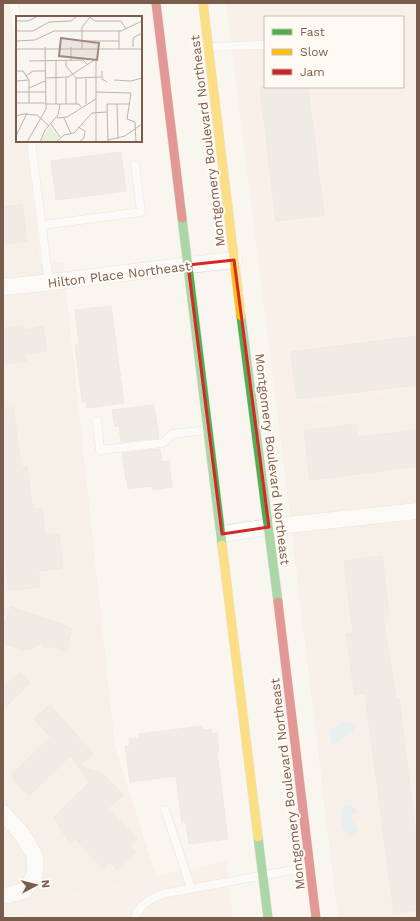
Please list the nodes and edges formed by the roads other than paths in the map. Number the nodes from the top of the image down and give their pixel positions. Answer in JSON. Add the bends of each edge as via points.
{"nodes":[{"id":1,"x":14,"y":3,"type":"edge"},
{"id":2,"x":156,"y":3,"type":"edge"},
{"id":3,"x":203,"y":3,"type":"edge"},
{"id":4,"x":16,"y":19,"type":"edge"},
{"id":5,"x":264,"y":45,"type":"edge"},
{"id":6,"x":208,"y":47,"type":"junction"},
{"id":7,"x":31,"y":142,"type":"edge"},
{"id":8,"x":135,"y":165,"type":"dead end"},
{"id":9,"x":42,"y":226,"type":"junction"},
{"id":10,"x":234,"y":260,"type":"junction"},
{"id":11,"x":188,"y":265,"type":"junction"},
{"id":12,"x":50,"y":283,"type":"junction"},
{"id":13,"x":3,"y":287,"type":"edge"},
{"id":14,"x":97,"y":421,"type":"dead end"},
{"id":15,"x":209,"y":430,"type":"junction"},
{"id":16,"x":417,"y":511,"type":"edge"},
{"id":17,"x":269,"y":527,"type":"junction"},
{"id":18,"x":222,"y":534,"type":"junction"},
{"id":19,"x":165,"y":810,"type":"dead end"},
{"id":20,"x":3,"y":813,"type":"edge"},
{"id":21,"x":310,"y":867,"type":"junction"},
{"id":22,"x":262,"y":875,"type":"junction"},
{"id":23,"x":191,"y":888,"type":"junction"},
{"id":24,"x":3,"y":896,"type":"edge"},
{"id":25,"x":135,"y":918,"type":"edge"},
{"id":26,"x":268,"y":918,"type":"edge"},
{"id":27,"x":316,"y":918,"type":"edge"}],
"edges":[{"from":1,"to":4,"type":"lane"},
{"from":2,"to":11,"type":"main road"},
{"from":3,"to":6,"type":"main road","name":"Montgomery Boulevard Northeast"},
{"from":5,"to":6,"type":"lane"},
{"from":6,"to":10,"type":"main road","name":"Montgomery Boulevard Northeast"},
{"from":7,"to":9,"type":"lane"},
{"from":8,"to":9,"type":"lane","via":[[141,212]]},
{"from":9,"to":12,"type":"lane"},
{"from":10,"to":11,"type":"street","name":"Hilton Place Northeast"},
{"from":10,"to":17,"type":"main road","name":"Montgomery Boulevard Northeast"},
{"from":11,"to":12,"type":"street","name":"Hilton Place Northeast"},
{"from":11,"to":15,"type":"main road"},
{"from":12,"to":13,"type":"street","name":"Hilton Place Northeast"},
{"from":14,"to":15,"type":"lane","via":[[100,450],[163,443],[172,434]]},
{"from":15,"to":18,"type":"main road"},
{"from":16,"to":17,"type":"street"},
{"from":17,"to":18,"type":"street"},
{"from":17,"to":21,"type":"main road","name":"Montgomery Boulevard Northeast"},
{"from":18,"to":22,"type":"main road"},
{"from":19,"to":23,"type":"lane"},
{"from":20,"to":24,"type":"street","via":[[22,834],[34,856],[36,875],[24,891]]},
{"from":21,"to":22,"type":"lane"},
{"from":21,"to":27,"type":"main road","name":"Montgomery Boulevard Northeast"},
{"from":22,"to":23,"type":"lane"},
{"from":22,"to":26,"type":"main road"},
{"from":23,"to":25,"type":"lane","via":[[151,899],[141,907]]}]}
